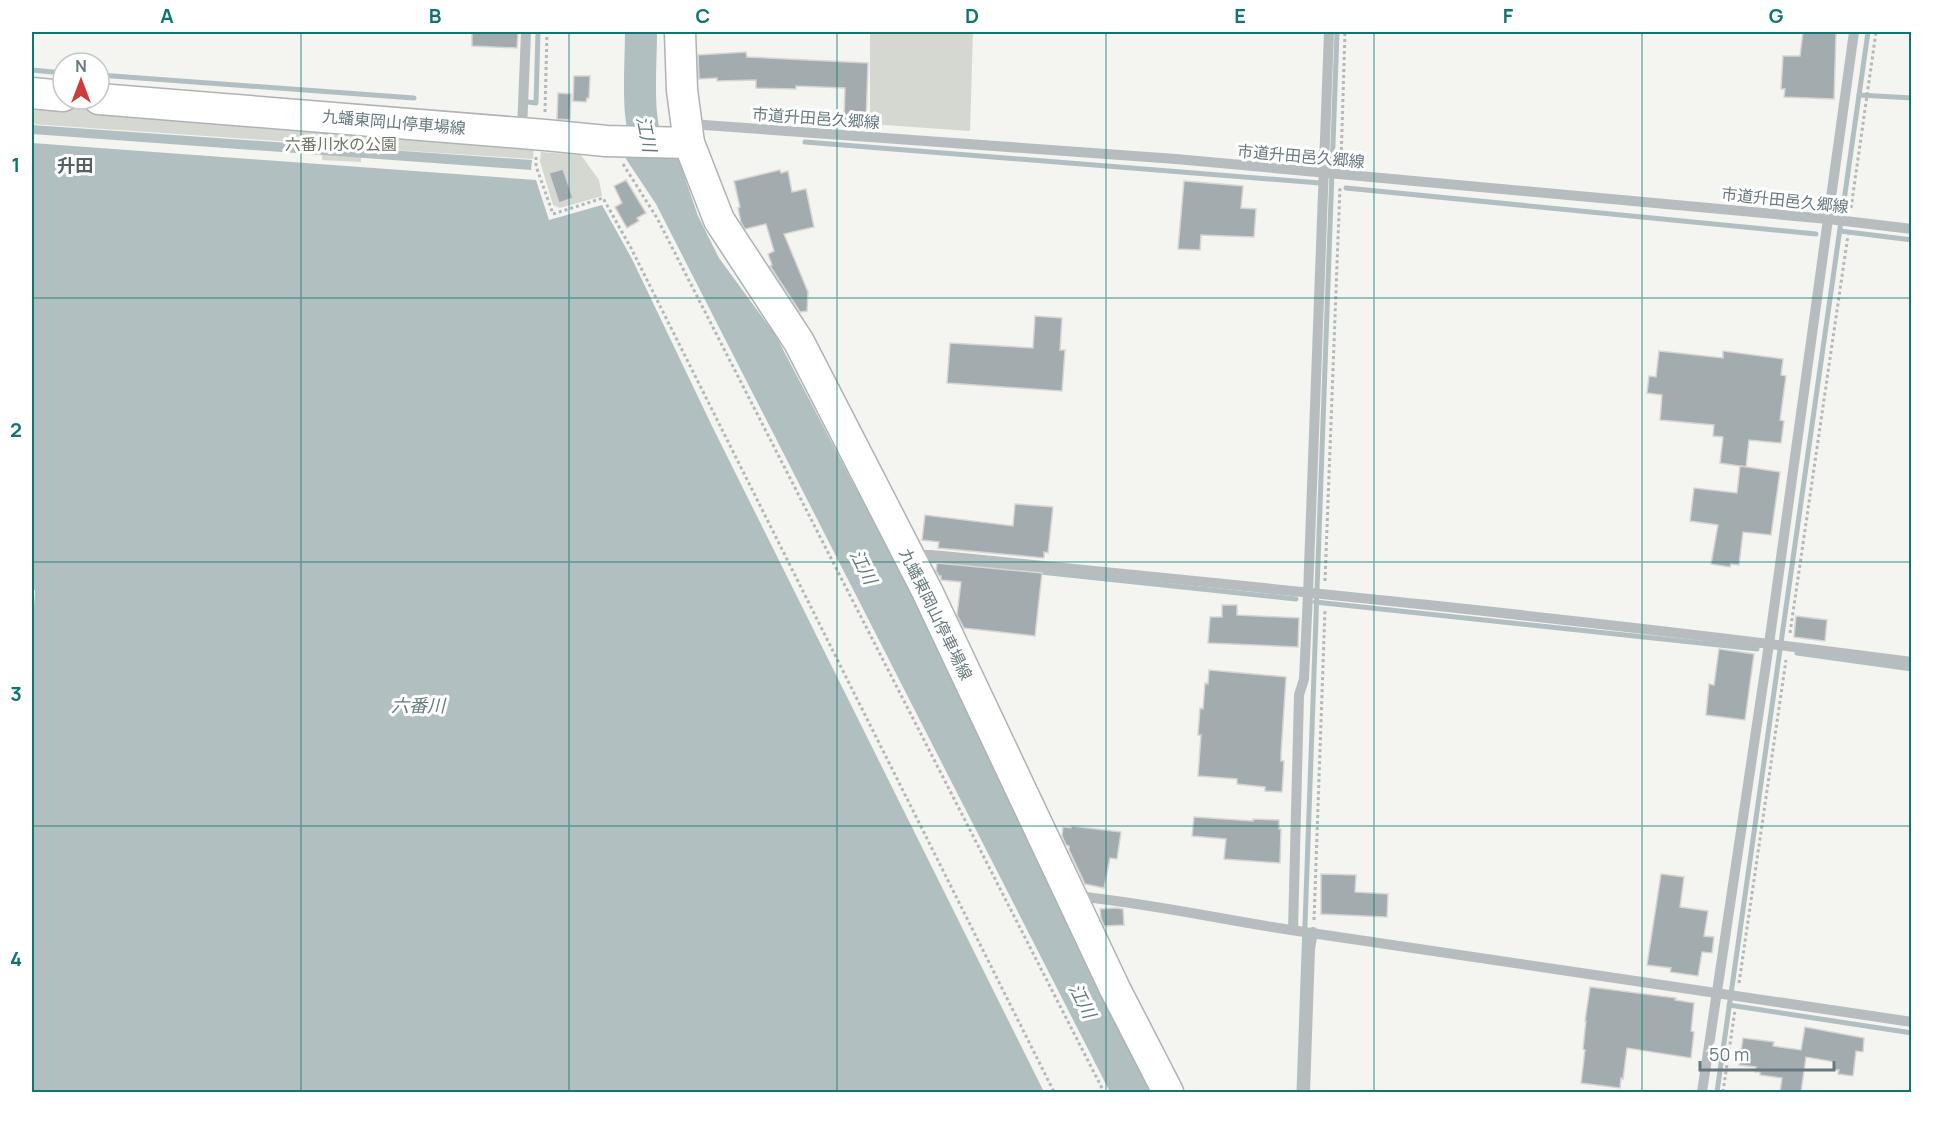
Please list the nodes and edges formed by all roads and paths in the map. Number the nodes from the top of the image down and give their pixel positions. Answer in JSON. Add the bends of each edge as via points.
{"nodes":[{"id":1,"x":526,"y":32,"type":"edge"},
{"id":2,"x":547,"y":32,"type":"edge"},
{"id":3,"x":680,"y":32,"type":"edge"},
{"id":4,"x":1329,"y":32,"type":"edge"},
{"id":5,"x":1345,"y":32,"type":"edge"},
{"id":6,"x":1854,"y":32,"type":"edge"},
{"id":7,"x":1876,"y":32,"type":"edge"},
{"id":8,"x":32,"y":93,"type":"edge"},
{"id":9,"x":51,"y":95,"type":"edge"},
{"id":10,"x":111,"y":100,"type":"edge"},
{"id":11,"x":535,"y":134,"type":"junction"},
{"id":12,"x":683,"y":136,"type":"junction"},
{"id":13,"x":614,"y":141,"type":"junction"},
{"id":14,"x":1332,"y":174,"type":"junction"},
{"id":15,"x":1840,"y":220,"type":"junction"},
{"id":16,"x":1911,"y":229,"type":"edge"},
{"id":17,"x":1848,"y":235,"type":"dead end"},
{"id":18,"x":908,"y":555,"type":"junction"},
{"id":19,"x":1318,"y":596,"type":"junction"},
{"id":20,"x":1779,"y":645,"type":"junction"},
{"id":21,"x":1911,"y":663,"type":"edge"},
{"id":22,"x":1070,"y":895,"type":"junction"},
{"id":23,"x":1304,"y":931,"type":"junction"},
{"id":24,"x":1728,"y":995,"type":"junction"},
{"id":25,"x":1735,"y":1008,"type":"dead end"},
{"id":26,"x":1911,"y":1022,"type":"edge"},
{"id":27,"x":1054,"y":1092,"type":"edge"},
{"id":28,"x":1104,"y":1092,"type":"edge"},
{"id":29,"x":1168,"y":1092,"type":"edge"},
{"id":30,"x":1305,"y":1092,"type":"edge"},
{"id":31,"x":1702,"y":1092,"type":"edge"},
{"id":32,"x":1723,"y":1092,"type":"edge"}],
"edges":[{"from":1,"to":11,"type":"street"},
{"from":2,"to":11,"type":"path"},
{"from":3,"to":12,"type":"main road","name":"九蟠東岡山停車場線"},
{"from":4,"to":14,"type":"street"},
{"from":5,"to":14,"type":"path"},
{"from":6,"to":15,"type":"street"},
{"from":7,"to":15,"type":"path","via":[[1868,93]]},
{"from":8,"to":9,"type":"main road"},
{"from":10,"to":11,"type":"main road","name":"九蟠東岡山停車場線"},
{"from":11,"to":13,"type":"main road","name":"九蟠東岡山停車場線"},
{"from":11,"to":27,"type":"path","via":[[536,166],[553,214],[603,198],[631,248]]},
{"from":12,"to":13,"type":"main road","name":"九蟠東岡山停車場線"},
{"from":12,"to":14,"type":"street","name":"市道升田邑久郷線","via":[[1176,159]]},
{"from":12,"to":18,"type":"main road","name":"九蟠東岡山停車場線","via":[[719,220],[799,342]]},
{"from":13,"to":28,"type":"path"},
{"from":14,"to":15,"type":"street","name":"市道升田邑久郷線"},
{"from":14,"to":19,"type":"street"},
{"from":14,"to":19,"type":"path"},
{"from":15,"to":16,"type":"street","name":"市道升田邑久郷線"},
{"from":15,"to":20,"type":"street"},
{"from":17,"to":20,"type":"path"},
{"from":18,"to":19,"type":"street"},
{"from":18,"to":22,"type":"main road","name":"九蟠東岡山停車場線"},
{"from":19,"to":20,"type":"street"},
{"from":19,"to":23,"type":"path"},
{"from":19,"to":23,"type":"street","via":[[1299,695]]},
{"from":20,"to":21,"type":"street"},
{"from":20,"to":24,"type":"street"},
{"from":20,"to":24,"type":"path"},
{"from":22,"to":23,"type":"street"},
{"from":22,"to":29,"type":"main road","name":"九蟠東岡山停車場線"},
{"from":23,"to":24,"type":"street"},
{"from":23,"to":30,"type":"street","via":[[1310,949]]},
{"from":24,"to":26,"type":"street"},
{"from":24,"to":31,"type":"street"},
{"from":25,"to":32,"type":"path"}]}
